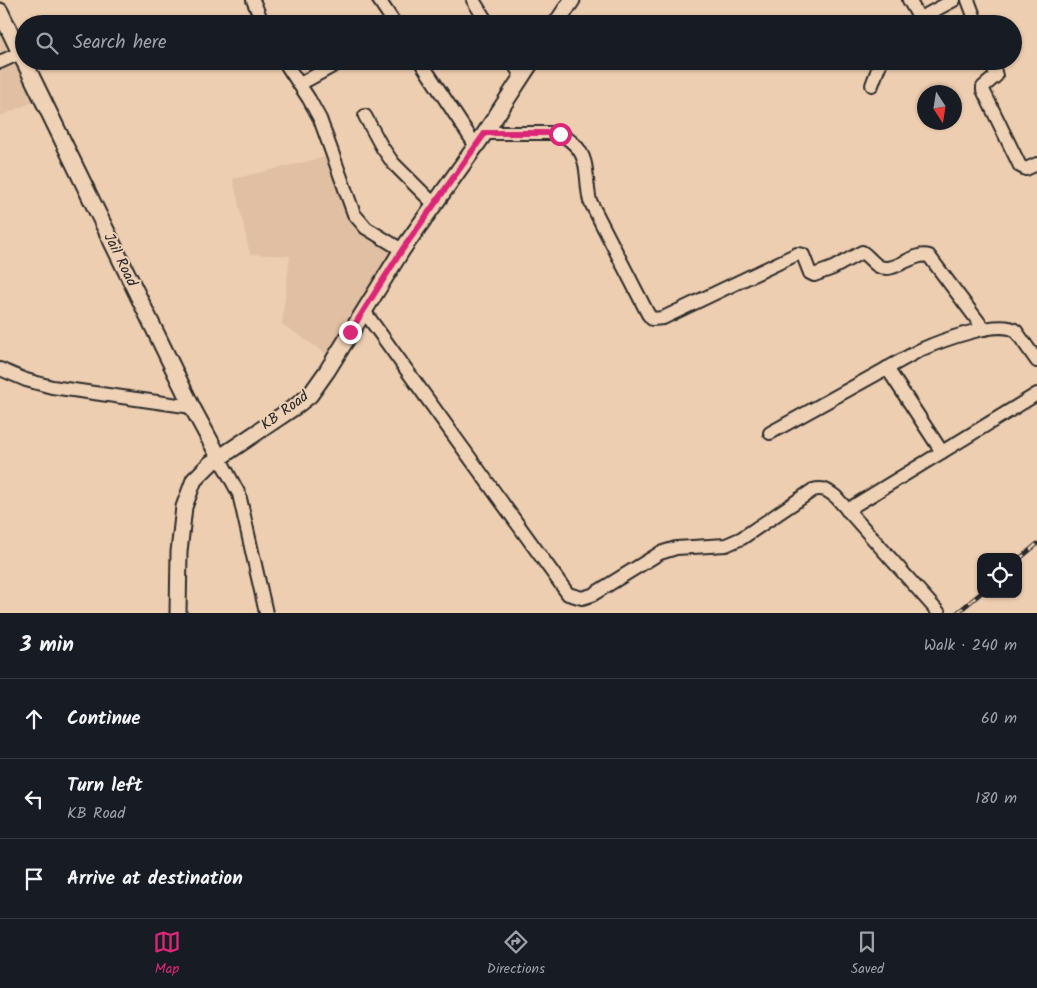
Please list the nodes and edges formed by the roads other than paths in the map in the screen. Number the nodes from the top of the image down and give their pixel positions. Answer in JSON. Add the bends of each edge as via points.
{"nodes":[{"id":1,"x":253,"y":0,"type":"edge"},
{"id":2,"x":379,"y":0,"type":"edge"},
{"id":3,"x":473,"y":0,"type":"edge"},
{"id":4,"x":572,"y":0,"type":"edge"},
{"id":5,"x":908,"y":0,"type":"edge"},
{"id":6,"x":954,"y":0,"type":"edge"},
{"id":7,"x":968,"y":0,"type":"edge"},
{"id":8,"x":0,"y":11,"type":"edge"},
{"id":9,"x":259,"y":15,"type":"edge"},
{"id":10,"x":389,"y":15,"type":"edge"},
{"id":11,"x":482,"y":15,"type":"edge"},
{"id":12,"x":562,"y":15,"type":"edge"},
{"id":13,"x":914,"y":15,"type":"edge"},
{"id":14,"x":926,"y":15,"type":"edge"},
{"id":15,"x":974,"y":15,"type":"edge"},
{"id":16,"x":15,"y":43,"type":"edge"},
{"id":17,"x":15,"y":59,"type":"edge"},
{"id":18,"x":0,"y":62,"type":"edge"},
{"id":19,"x":28,"y":70,"type":"edge"},
{"id":20,"x":290,"y":70,"type":"edge"},
{"id":21,"x":326,"y":70,"type":"edge"},
{"id":22,"x":426,"y":70,"type":"edge"},
{"id":23,"x":518,"y":70,"type":"edge"},
{"id":24,"x":526,"y":70,"type":"edge"},
{"id":25,"x":878,"y":70,"type":"edge"},
{"id":26,"x":994,"y":70,"type":"edge"},
{"id":27,"x":522,"y":77,"type":"junction"},
{"id":28,"x":300,"y":84,"type":"junction"},
{"id":29,"x":872,"y":85,"type":"dead end"},
{"id":30,"x":365,"y":116,"type":"dead end"},
{"id":31,"x":485,"y":133,"type":"junction"},
{"id":32,"x":476,"y":146,"type":"junction"},
{"id":33,"x":1037,"y":164,"type":"edge"},
{"id":34,"x":434,"y":204,"type":"junction"},
{"id":35,"x":402,"y":250,"type":"junction"},
{"id":36,"x":364,"y":311,"type":"junction"},
{"id":37,"x":984,"y":329,"type":"junction"},
{"id":38,"x":1037,"y":361,"type":"edge"},
{"id":39,"x":887,"y":368,"type":"junction"},
{"id":40,"x":0,"y":369,"type":"edge"},
{"id":41,"x":1037,"y":394,"type":"edge"},
{"id":42,"x":192,"y":407,"type":"junction"},
{"id":43,"x":770,"y":433,"type":"dead end"},
{"id":44,"x":942,"y":452,"type":"junction"},
{"id":45,"x":219,"y":457,"type":"junction"},
{"id":46,"x":847,"y":510,"type":"junction"},
{"id":47,"x":178,"y":613,"type":"edge"},
{"id":48,"x":266,"y":613,"type":"edge"},
{"id":49,"x":939,"y":613,"type":"edge"}],
"edges":[{"from":1,"to":9,"type":"street"},
{"from":2,"to":10,"type":"street"},
{"from":3,"to":11,"type":"street"},
{"from":4,"to":12,"type":"main road"},
{"from":5,"to":13,"type":"street"},
{"from":6,"to":14,"type":"street"},
{"from":7,"to":15,"type":"street"},
{"from":8,"to":16,"type":"main road","name":"Jail Road"},
{"from":17,"to":18,"type":"street"},
{"from":19,"to":42,"type":"main road","name":"Jail Road"},
{"from":20,"to":28,"type":"street"},
{"from":21,"to":28,"type":"street"},
{"from":22,"to":32,"type":"street"},
{"from":23,"to":27,"type":"street"},
{"from":24,"to":27,"type":"main road","name":"KB Road"},
{"from":25,"to":29,"type":"street"},
{"from":26,"to":33,"type":"street","via":[[996,76],[983,90],[1020,166],[1026,169]]},
{"from":27,"to":31,"type":"main road","name":"KB Road"},
{"from":28,"to":35,"type":"street","via":[[320,119],[354,214],[366,228]]},
{"from":30,"to":34,"type":"street","via":[[393,162]]},
{"from":31,"to":32,"type":"main road","name":"KB Road"},
{"from":31,"to":37,"type":"street","via":[[551,133],[567,137],[578,148],[585,160],[590,201],[652,319],[664,318],[797,254],[802,255],[814,275],[862,252],[882,267],[929,256]]},
{"from":32,"to":34,"type":"main road","name":"KB Road"},
{"from":34,"to":35,"type":"main road","name":"KB Road"},
{"from":35,"to":36,"type":"main road","name":"KB Road"},
{"from":36,"to":45,"type":"main road","name":"KB Road","via":[[310,395]]},
{"from":36,"to":46,"type":"street","via":[[564,590],[575,597],[582,598],[602,590],[667,550],[718,547],[734,542],[819,488],[824,488]]},
{"from":37,"to":38,"type":"street","via":[[1012,328]]},
{"from":37,"to":39,"type":"street","via":[[937,342]]},
{"from":39,"to":43,"type":"street"},
{"from":39,"to":44,"type":"street"},
{"from":40,"to":42,"type":"street","via":[[52,387]]},
{"from":41,"to":44,"type":"street"},
{"from":42,"to":45,"type":"main road","name":"Jail Road"},
{"from":44,"to":46,"type":"street"},
{"from":45,"to":47,"type":"main road","name":"KB Road","via":[[194,480],[184,507]]},
{"from":45,"to":48,"type":"street","via":[[239,494]]},
{"from":46,"to":49,"type":"street"}]}
